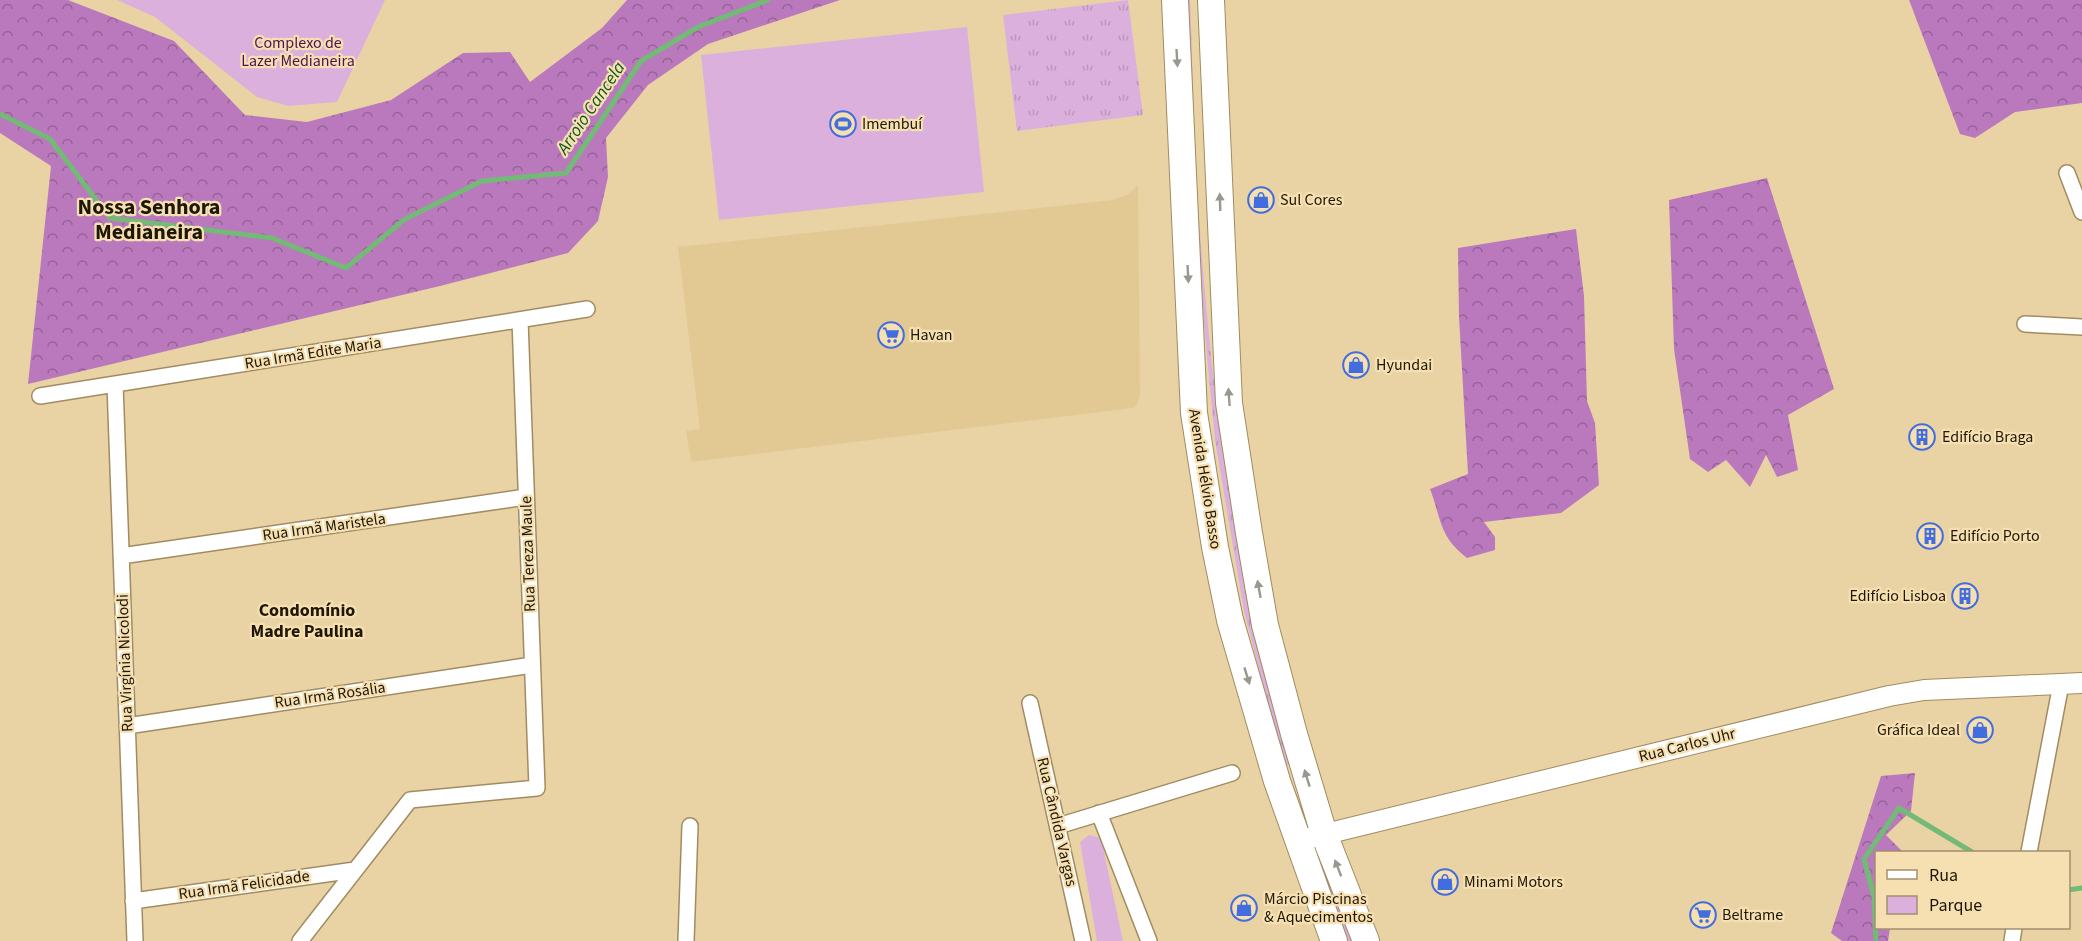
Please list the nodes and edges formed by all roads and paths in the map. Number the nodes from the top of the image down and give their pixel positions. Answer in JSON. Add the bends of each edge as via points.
{"nodes":[{"id":1,"x":1175,"y":0,"type":"edge"},
{"id":2,"x":1211,"y":0,"type":"edge"},
{"id":3,"x":2067,"y":174,"type":"dead end"},
{"id":4,"x":2082,"y":212,"type":"edge"},
{"id":5,"x":587,"y":309,"type":"dead end"},
{"id":6,"x":520,"y":320,"type":"junction"},
{"id":7,"x":2025,"y":324,"type":"dead end"},
{"id":8,"x":2082,"y":327,"type":"edge"},
{"id":9,"x":115,"y":384,"type":"junction"},
{"id":10,"x":40,"y":396,"type":"dead end"},
{"id":11,"x":526,"y":498,"type":"junction"},
{"id":12,"x":121,"y":556,"type":"junction"},
{"id":13,"x":532,"y":665,"type":"junction"},
{"id":14,"x":2082,"y":683,"type":"edge"},
{"id":15,"x":2061,"y":684,"type":"junction"},
{"id":16,"x":1030,"y":703,"type":"dead end"},
{"id":17,"x":127,"y":726,"type":"junction"},
{"id":18,"x":1232,"y":773,"type":"dead end"},
{"id":19,"x":1099,"y":813,"type":"junction"},
{"id":20,"x":690,"y":826,"type":"dead end"},
{"id":21,"x":1058,"y":826,"type":"junction"},
{"id":22,"x":1324,"y":834,"type":"junction"},
{"id":23,"x":1297,"y":841,"type":"junction"},
{"id":24,"x":2028,"y":851,"type":"edge"},
{"id":25,"x":356,"y":870,"type":"junction"},
{"id":26,"x":133,"y":901,"type":"junction"},
{"id":27,"x":135,"y":941,"type":"edge"},
{"id":28,"x":300,"y":941,"type":"edge"},
{"id":29,"x":686,"y":941,"type":"edge"},
{"id":30,"x":1083,"y":941,"type":"edge"},
{"id":31,"x":1149,"y":941,"type":"edge"},
{"id":32,"x":1334,"y":941,"type":"edge"},
{"id":33,"x":1366,"y":941,"type":"edge"}],
"edges":[{"from":1,"to":23,"type":"main road","name":"Avenida Hélvio Basso","one_way":true,"via":[[1194,413],[1230,620]]},
{"from":22,"to":2,"type":"main road","one_way":true,"via":[[1266,625],[1229,403]]},
{"from":3,"to":4,"type":"street"},
{"from":5,"to":6,"type":"street","name":"Rua Irmã Edite Maria"},
{"from":6,"to":9,"type":"street","name":"Rua Irmã Edite Maria"},
{"from":6,"to":11,"type":"street","name":"Rua Tereza Maule"},
{"from":7,"to":8,"type":"street"},
{"from":9,"to":10,"type":"street","name":"Rua Irmã Edite Maria"},
{"from":9,"to":12,"type":"street","name":"Rua Virgínia Nicolodi"},
{"from":11,"to":12,"type":"street","name":"Rua Irmã Maristela"},
{"from":11,"to":13,"type":"street","name":"Rua Tereza Maule"},
{"from":12,"to":17,"type":"street","name":"Rua Virgínia Nicolodi"},
{"from":13,"to":17,"type":"street","name":"Rua Irmã Rosália"},
{"from":13,"to":25,"type":"street","name":"Rua Tereza Maule","via":[[537,788],[410,800]]},
{"from":14,"to":15,"type":"street","name":"Rua Carlos Uhr"},
{"from":15,"to":22,"type":"street","name":"Rua Carlos Uhr","via":[[1924,690],[1889,696]]},
{"from":15,"to":24,"type":"street"},
{"from":16,"to":21,"type":"street","name":"Rua Cândida Vargas"},
{"from":17,"to":26,"type":"street","name":"Rua Virgínia Nicolodi"},
{"from":18,"to":19,"type":"street"},
{"from":19,"to":21,"type":"street"},
{"from":19,"to":31,"type":"street"},
{"from":20,"to":29,"type":"street"},
{"from":21,"to":30,"type":"street","name":"Rua Cândida Vargas"},
{"from":22,"to":23,"type":"street","name":"Rua Carlos Uhr"},
{"from":33,"to":22,"type":"main road","one_way":true},
{"from":23,"to":32,"type":"main road","name":"Avenida Hélvio Basso"},
{"from":25,"to":26,"type":"street","name":"Rua Irmã Felicidade"},
{"from":25,"to":28,"type":"street"},
{"from":26,"to":27,"type":"street","name":"Rua Virgínia Nicolodi"}]}
